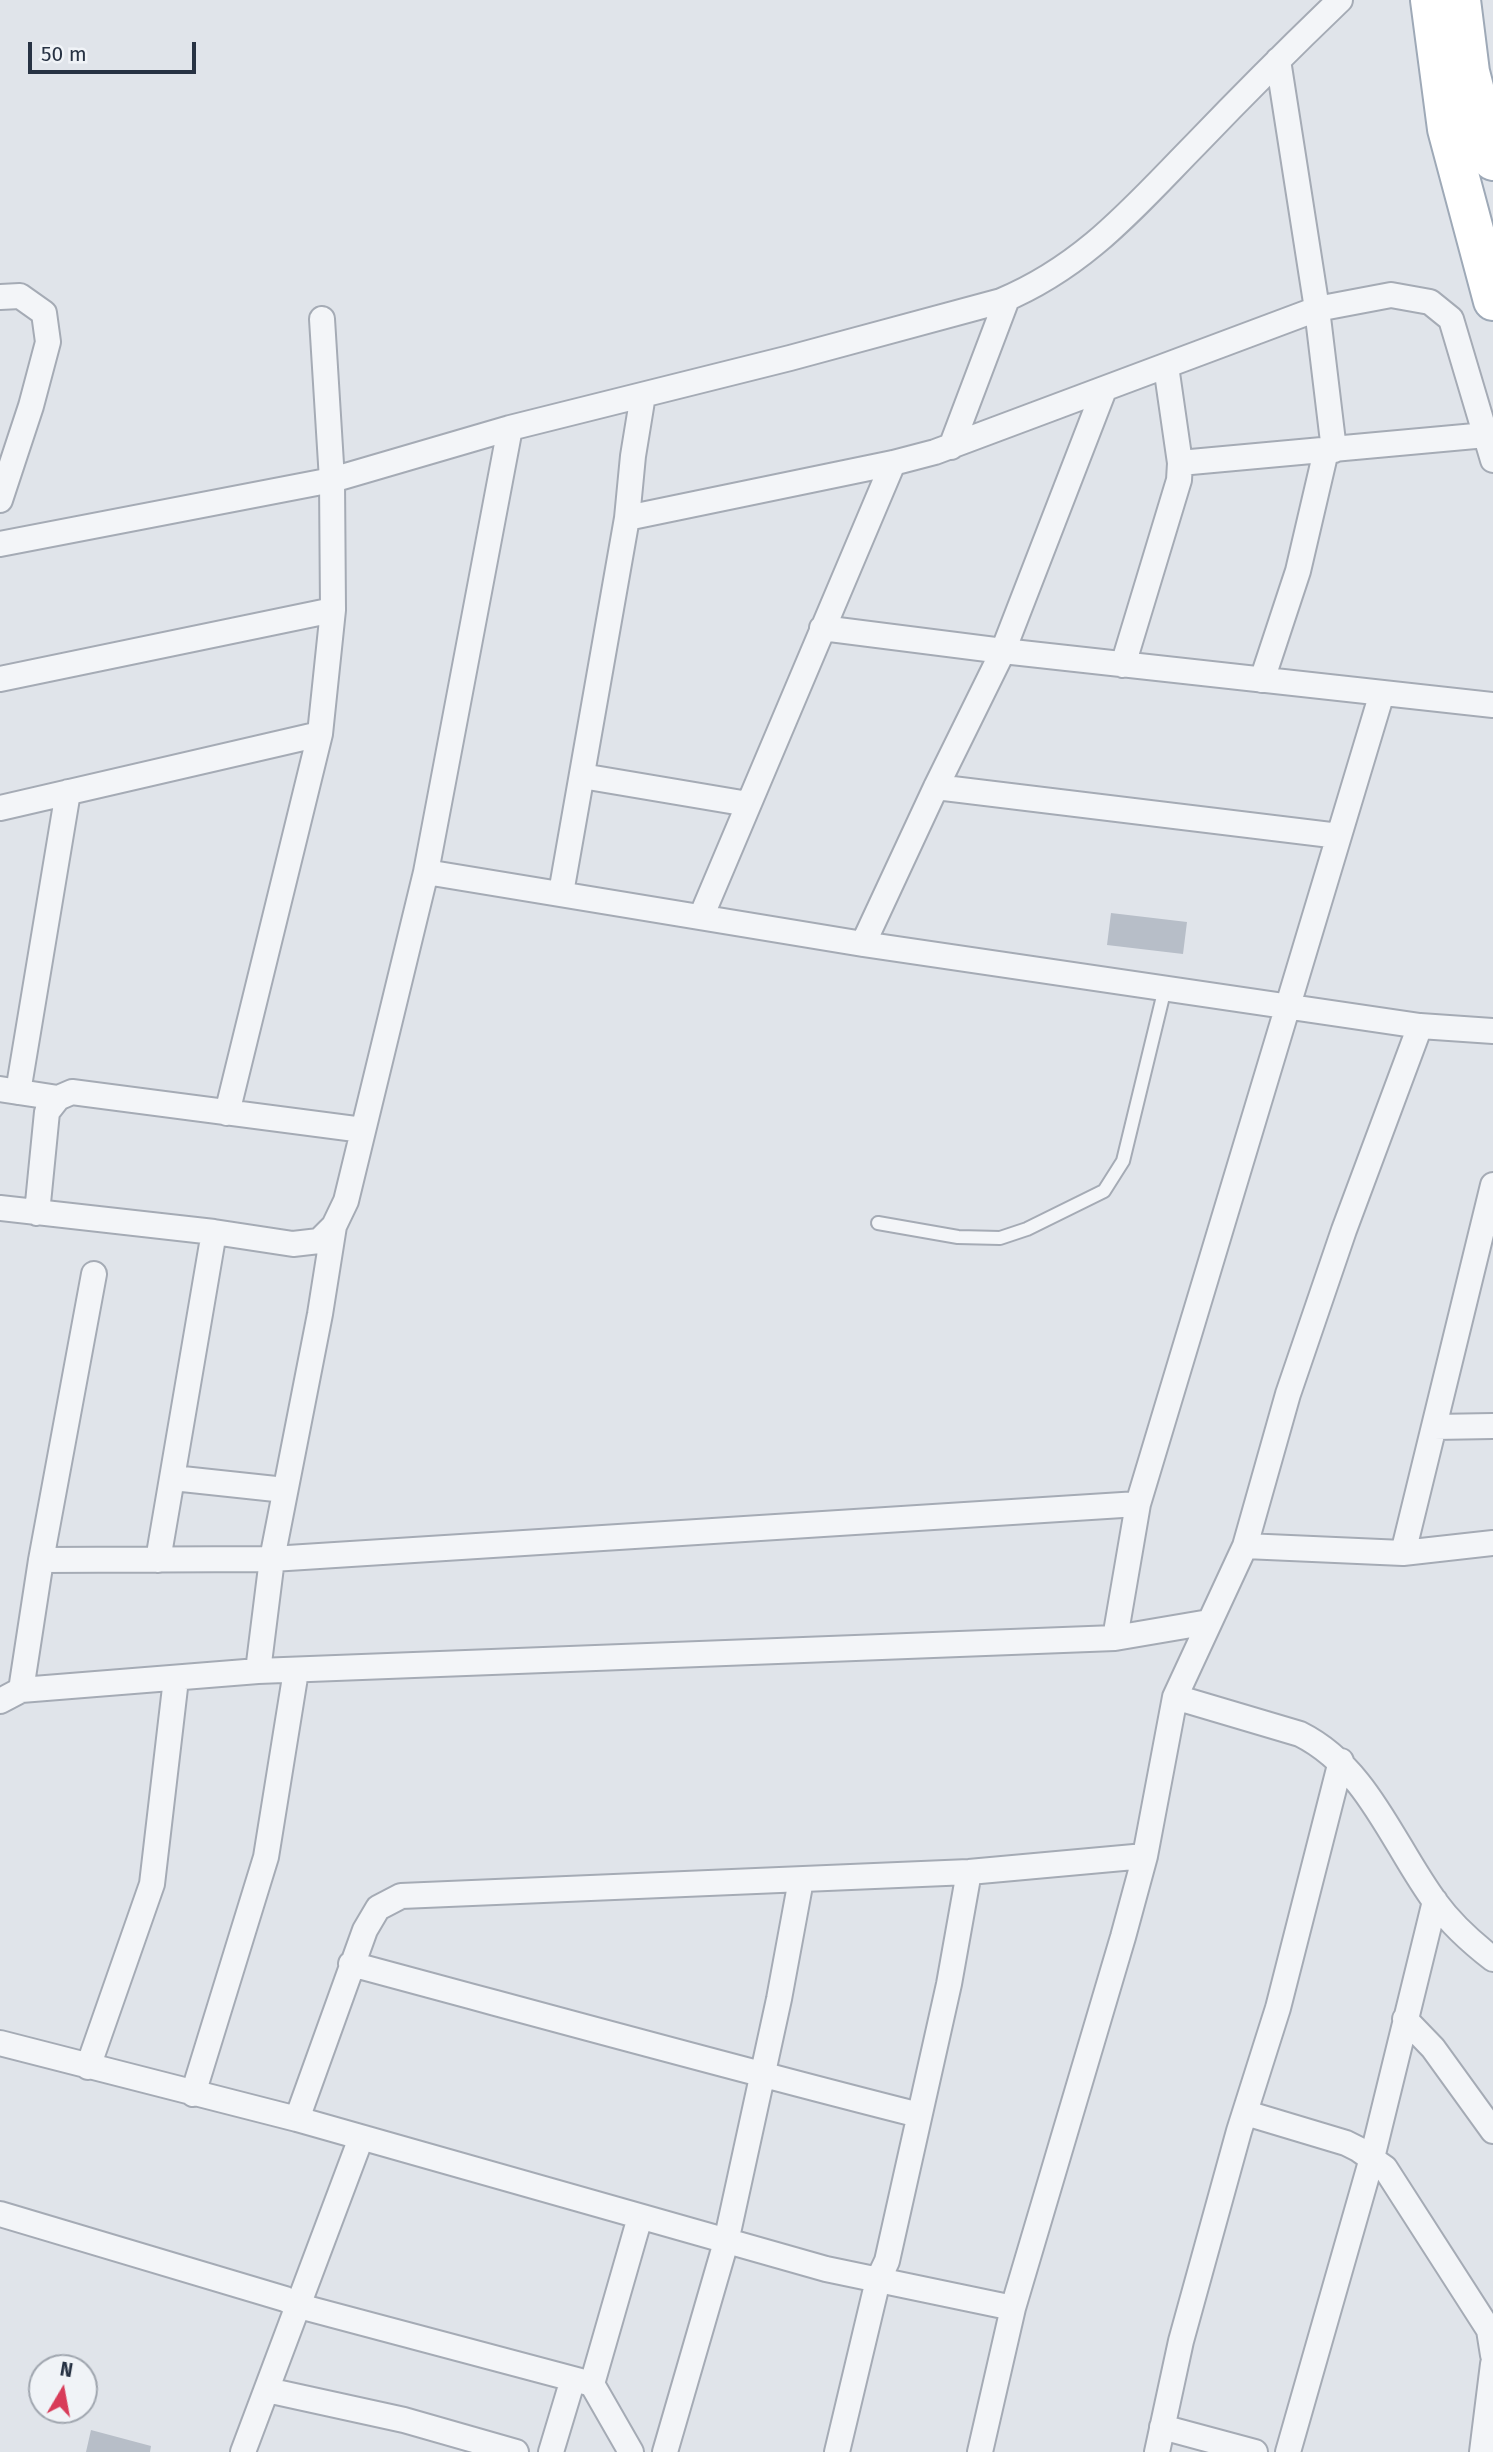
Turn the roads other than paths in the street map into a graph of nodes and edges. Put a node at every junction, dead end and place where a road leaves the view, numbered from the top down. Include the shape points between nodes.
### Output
1 (1340, 0) edge
2 (1430, 0) edge
3 (1461, 0) edge
4 (1278, 60) junction
5 (1493, 161) edge
6 (0, 297) edge
7 (1007, 299) junction
8 (1493, 301) edge
9 (1317, 309) junction
10 (322, 319) dead end
11 (1166, 366) junction
12 (1104, 390) junction
13 (643, 395) junction
14 (510, 428) junction
15 (1486, 435) junction
16 (951, 447) junction
17 (1330, 450) junction
18 (1493, 460) edge
19 (1180, 463) junction
20 (893, 464) junction
21 (332, 480) junction
22 (0, 500) edge
23 (627, 518) junction
24 (0, 544) edge
25 (333, 610) junction
26 (822, 628) junction
27 (1003, 651) junction
28 (1123, 665) junction
29 (0, 679) edge
30 (1262, 680) junction
31 (1382, 693) junction
32 (1493, 705) edge
33 (320, 734) junction
34 (582, 776) junction
35 (936, 787) junction
36 (68, 792) junction
37 (748, 804) junction
38 (0, 808) edge
39 (1339, 836) junction
40 (426, 872) junction
41 (561, 893) junction
42 (701, 917) junction
43 (863, 944) junction
44 (1166, 988) junction
45 (1288, 1006) junction
46 (1420, 1026) junction
47 (1493, 1031) edge
48 (9, 1090) edge
49 (58, 1098) junction
50 (227, 1113) junction
51 (363, 1130) junction
52 (1493, 1185) edge
53 (0, 1208) edge
54 (37, 1213) junction
55 (878, 1223) dead end
56 (334, 1226) junction
57 (214, 1232) junction
58 (94, 1274) dead end
59 (1493, 1426) edge
60 (1434, 1427) junction
61 (173, 1478) junction
62 (285, 1490) junction
63 (1138, 1504) junction
64 (1493, 1543) edge
65 (1245, 1546) junction
66 (1403, 1553) junction
67 (272, 1559) junction
68 (41, 1560) junction
69 (158, 1560) junction
70 (1209, 1622) junction
71 (1115, 1638) junction
72 (258, 1671) junction
73 (296, 1671) junction
74 (176, 1679) junction
75 (10, 1696) edge
76 (1175, 1697) junction
77 (1341, 1761) junction
78 (1145, 1856) junction
79 (969, 1872) junction
80 (801, 1880) junction
81 (1435, 1901) junction
82 (1493, 1959) edge
83 (351, 1964) junction
84 (1405, 2019) junction
85 (0, 2043) edge
86 (88, 2067) junction
87 (763, 2076) junction
88 (193, 2094) junction
89 (1246, 2113) junction
90 (919, 2115) junction
91 (298, 2119) junction
92 (1493, 2131) edge
93 (361, 2138) junction
94 (1372, 2158) junction
95 (0, 2214) edge
96 (640, 2217) junction
97 (726, 2242) junction
98 (878, 2280) junction
99 (299, 2306) junction
100 (1013, 2308) junction
101 (1493, 2355) edge
102 (1493, 2364) edge
103 (583, 2382) junction
104 (267, 2390) junction
105 (1163, 2427) junction
106 (243, 2452) edge
107 (516, 2452) edge
108 (551, 2452) edge
109 (631, 2452) edge
110 (665, 2452) edge
111 (837, 2452) edge
112 (980, 2452) edge
113 (1157, 2452) edge
114 (1255, 2452) edge
115 (1288, 2452) edge
116 (1482, 2452) edge

1 - 4 street
2 - 8 main road via 1447,129
3 - 5 main road via 1469,72
4 - 7 street via 1107,235 1064,269
4 - 9 street
6 - 22 street via 20,296 44,313 48,342
7 - 13 street
7 - 16 street
9 - 11 street
9 - 15 street via 1391,295 1430,302 1451,319
9 - 17 street
10 - 21 street
11 - 12 street
11 - 19 street
12 - 16 street
12 - 27 street
13 - 14 street
13 - 23 street
14 - 21 street
14 - 40 street
15 - 17 street
15 - 18 street
16 - 20 street
17 - 19 street
17 - 30 street via 1298,571
19 - 28 street
20 - 23 street
20 - 26 street
21 - 24 street
21 - 25 street
23 - 34 street
25 - 29 street
25 - 33 street
26 - 27 street
26 - 37 street
27 - 28 street
27 - 35 street
28 - 30 street
30 - 31 street
31 - 32 street
31 - 39 street
33 - 36 street
33 - 50 street
34 - 37 street
34 - 41 street
35 - 39 street
35 - 43 street
36 - 38 street
36 - 48 street
37 - 42 street
39 - 45 street
40 - 41 street
40 - 51 street
41 - 42 street
42 - 43 street
43 - 44 street
44 - 45 street
44 - 55 lane via 1123,1161 1104,1191 1000,1238 958,1237
45 - 46 street
45 - 63 street
46 - 47 street
46 - 65 street via 1343,1230 1288,1394
48 - 49 street
49 - 50 street via 72,1092
49 - 54 street via 47,1112
50 - 51 street
51 - 56 street via 346,1201
52 - 60 street
53 - 54 street
54 - 57 street
56 - 57 street via 319,1241 293,1244
56 - 62 street
57 - 61 street
58 - 68 street
59 - 60 street
60 - 66 street
61 - 62 street
61 - 69 street
62 - 67 street
63 - 67 street
63 - 71 street
64 - 66 street
65 - 66 street
65 - 70 street
67 - 69 street
67 - 72 street
68 - 69 street
68 - 75 street
70 - 71 street
70 - 76 street
71 - 73 street
72 - 73 street
72 - 74 street
73 - 88 street via 266,1857
74 - 75 street
74 - 86 street via 152,1884
76 - 77 street via 1300,1734
76 - 78 street
77 - 81 street
77 - 89 street via 1278,2008
78 - 79 street
78 - 100 street
79 - 80 street
79 - 90 street
80 - 83 street via 401,1896 378,1908
80 - 87 street
81 - 82 street via 1457,1928
81 - 84 street
83 - 87 street
83 - 91 street
84 - 92 street via 1433,2048
84 - 94 street
85 - 86 street
86 - 88 street
87 - 90 street
87 - 97 street
88 - 91 street
89 - 94 street via 1346,2143
89 - 105 street via 1181,2340
90 - 98 street via 887,2260
91 - 93 street
93 - 96 street
93 - 99 street
94 - 101 street via 1395,2182 1489,2330
94 - 115 street
95 - 99 street
96 - 97 street
96 - 103 street
97 - 98 street
97 - 110 street
98 - 100 street
98 - 111 street
99 - 103 street
99 - 104 street
100 - 112 street
102 - 116 street
103 - 108 street
103 - 109 street
104 - 106 street
104 - 107 street via 404,2420
105 - 113 street
105 - 114 street

